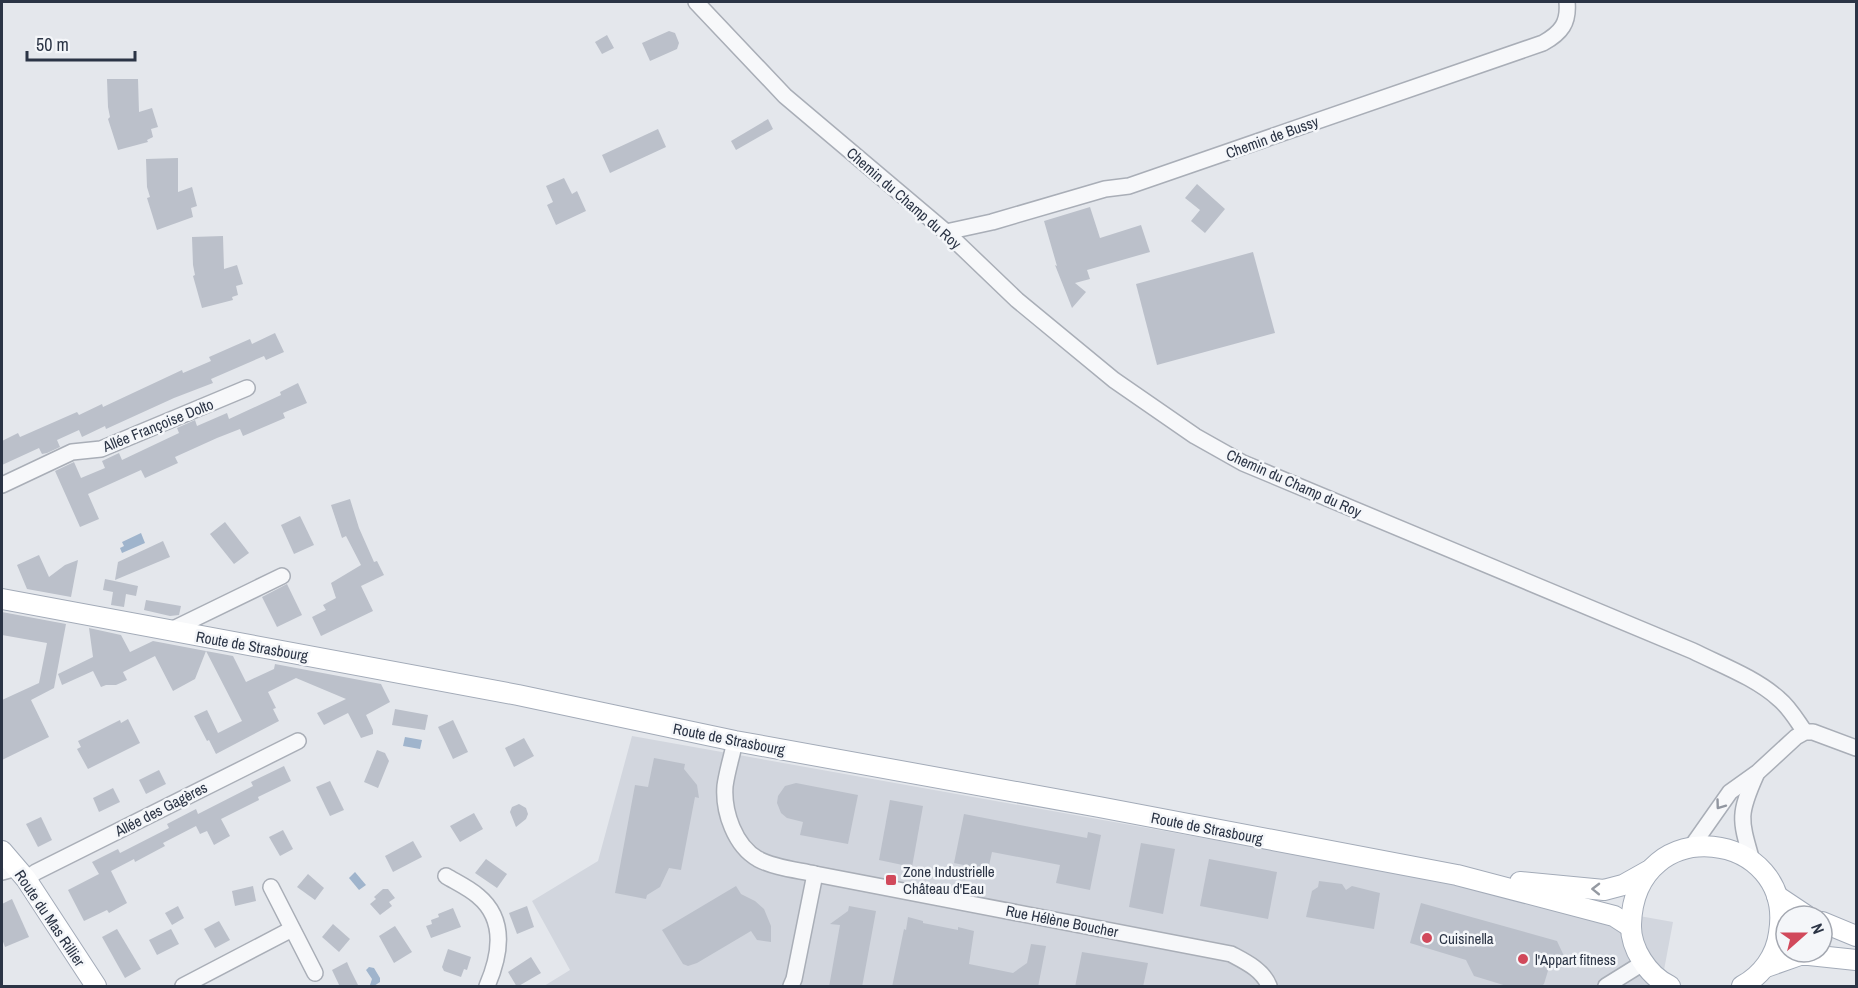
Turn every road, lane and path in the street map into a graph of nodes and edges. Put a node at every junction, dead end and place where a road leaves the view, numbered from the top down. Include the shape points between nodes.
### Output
1 (696, 2) edge
2 (1566, 2) edge
3 (946, 232) junction
4 (247, 388) dead end
5 (2, 484) edge
6 (282, 576) dead end
7 (2, 599) edge
8 (169, 631) junction
9 (1805, 732) junction
10 (298, 741) dead end
11 (735, 741) junction
12 (1857, 748) edge
13 (1758, 772) junction
14 (1692, 846) junction
15 (2, 851) edge
16 (1752, 861) junction
17 (1650, 870) junction
18 (15, 873) edge
19 (815, 874) junction
20 (1457, 875) junction
21 (446, 876) dead end
22 (271, 887) dead end
23 (1777, 896) junction
24 (1789, 904) edge
25 (1631, 927) junction
26 (1834, 927) edge
27 (292, 929) junction
28 (1857, 936) edge
29 (1857, 960) edge
30 (1644, 963) junction
31 (1766, 967) junction
32 (315, 973) dead end
33 (1667, 986) edge
34 (96, 987) edge
35 (183, 987) edge
36 (487, 987) edge
37 (791, 987) edge
38 (1269, 987) edge
39 (1606, 987) edge
40 (1742, 987) edge

1 - 3 street, Chemin du Champ du Roy via 785,96
2 - 3 street, Chemin de Bussy via 1568,12 1558,34 1543,43 1129,186
3 - 9 street, Chemin du Champ du Roy via 1017,300 1114,380 1195,436 1263,472 1693,651 1779,698
4 - 5 street, Allée Françoise Dolto via 101,449 72,452
6 - 8 street
7 - 8 main road, Route de Strasbourg
8 - 11 main road, Route de Strasbourg via 519,695
9 - 12 street
9 - 13 street
10 - 18 street, Allée des Gagères via 36,872
11 - 19 street, Rue Hélène Boucher via 725,787 727,813 736,834 747,851 759,860
11 - 20 main road, Route de Strasbourg
13 -> 14 street via 1730,792
13 - 16 street via 1744,802 1742,825
14 - 16 main road via 1733,850
14 - 17 main road, Route de Strasbourg via 1670,855
15 - 18 main road, Route du Mas Rillier
16 - 23 main road via 1767,876
17 -> 20 main road, Route de Strasbourg via 1604,890
17 - 25 main road via 1638,887
18 - 34 main road, Route du Mas Rillier
19 - 37 street
19 - 38 street, Rue Hélène Boucher via 1231,954 1251,964
20 - 25 main road, Route de Strasbourg via 1614,916
21 - 36 street via 479,896 499,928 499,949
22 - 27 street
23 - 24 main road
23 - 31 main road via 1781,921 1777,945
25 - 30 main road
26 - 28 main road
27 - 32 street
27 - 35 street
29 - 31 main road via 1809,955
30 - 33 main road
30 - 39 street
31 - 40 main road

